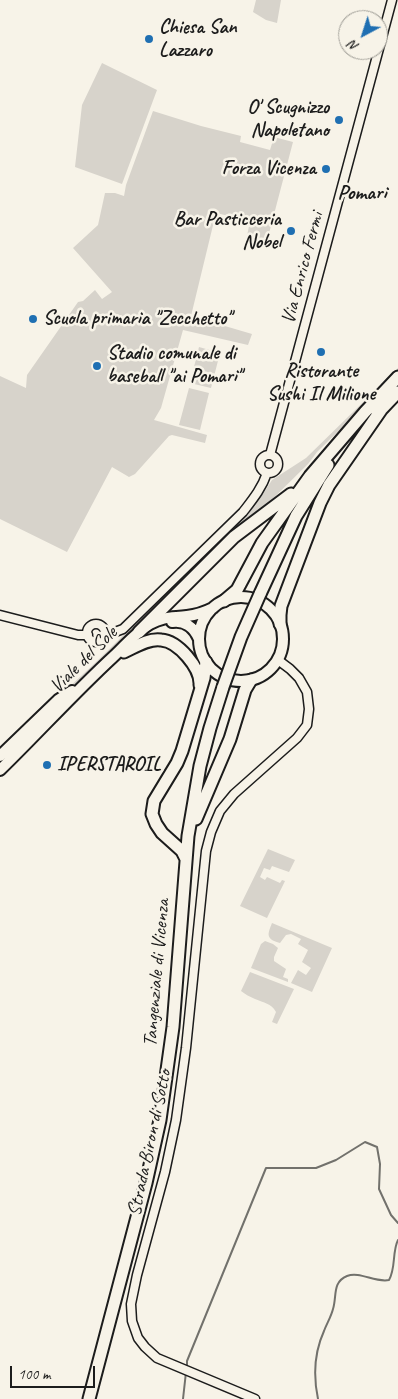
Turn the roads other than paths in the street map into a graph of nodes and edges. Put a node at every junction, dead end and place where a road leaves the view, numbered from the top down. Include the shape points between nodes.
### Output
1 (391, 1) edge
2 (398, 377) edge
3 (398, 392) edge
4 (381, 410) junction
5 (365, 412) junction
6 (270, 455) junction
7 (267, 473) junction
8 (310, 476) junction
9 (277, 557) junction
10 (224, 601) junction
11 (213, 608) junction
12 (0, 615) edge
13 (280, 624) junction
14 (139, 632) junction
15 (105, 634) junction
16 (88, 635) junction
17 (199, 639) junction
18 (124, 652) junction
19 (278, 660) junction
20 (206, 662) junction
21 (93, 676) junction
22 (251, 680) junction
23 (200, 692) junction
24 (0, 756) edge
25 (0, 770) edge
26 (0, 777) edge
27 (188, 836) junction
28 (186, 860) junction
29 (89, 1399) edge
30 (255, 1399) edge

1 - 6 street, Via Enrico Fermi
2 - 5 highway
3 - 4 highway
4 - 9 highway, Tangenziale di Vicenza via 321,486
4 - 13 highway via 324,494 281,606
5 - 8 highway
5 - 9 highway, Tangenziale di Vicenza via 320,476
6 - 7 street via 260,462 262,470
6 - 7 street via 277,459 278,466 274,472
7 - 15 street via 243,512 123,629
8 - 10 highway via 262,543 237,590
8 - 14 highway via 288,498 234,537
9 - 27 highway, Tangenziale di Vicenza, bridge via 241,637 223,687 200,766
10 - 11 main road, Viale del Sole
10 - 13 main road, Viale del Sole via 246,598 257,601 267,606
11 - 14 main road, Viale del Sole via 203,613 172,616
11 - 17 main road, Viale del Sole via 205,617
12 - 16 street
13 - 19 main road via 283,642
14 - 21 main road, Viale del Sole
15 - 16 street via 98,641 91,640
15 - 16 street via 102,626 96,624 89,628
17 - 18 main road, Viale del Sole via 187,624 168,622 147,632
17 - 20 main road, Viale del Sole
18 - 23 highway via 160,639 169,641 198,672
18 - 26 main road, Viale del Sole
19 - 22 main road via 262,676
19 - 30 street, Strada Biron di Sotto via 299,678 307,692 307,725 297,738 234,794 220,812 211,832 206,852 176,1120 131,1304 138,1338 157,1358
20 - 22 main road via 226,678
20 - 23 highway
21 - 24 main road via 58,700
21 - 25 main road, Viale del Sole
22 - 27 highway via 230,739
23 - 28 highway via 182,751 154,801 152,814 162,833 182,850
27 - 28 highway, Tangenziale di Vicenza
28 - 29 highway, Tangenziale di Vicenza via 172,1027 160,1120

